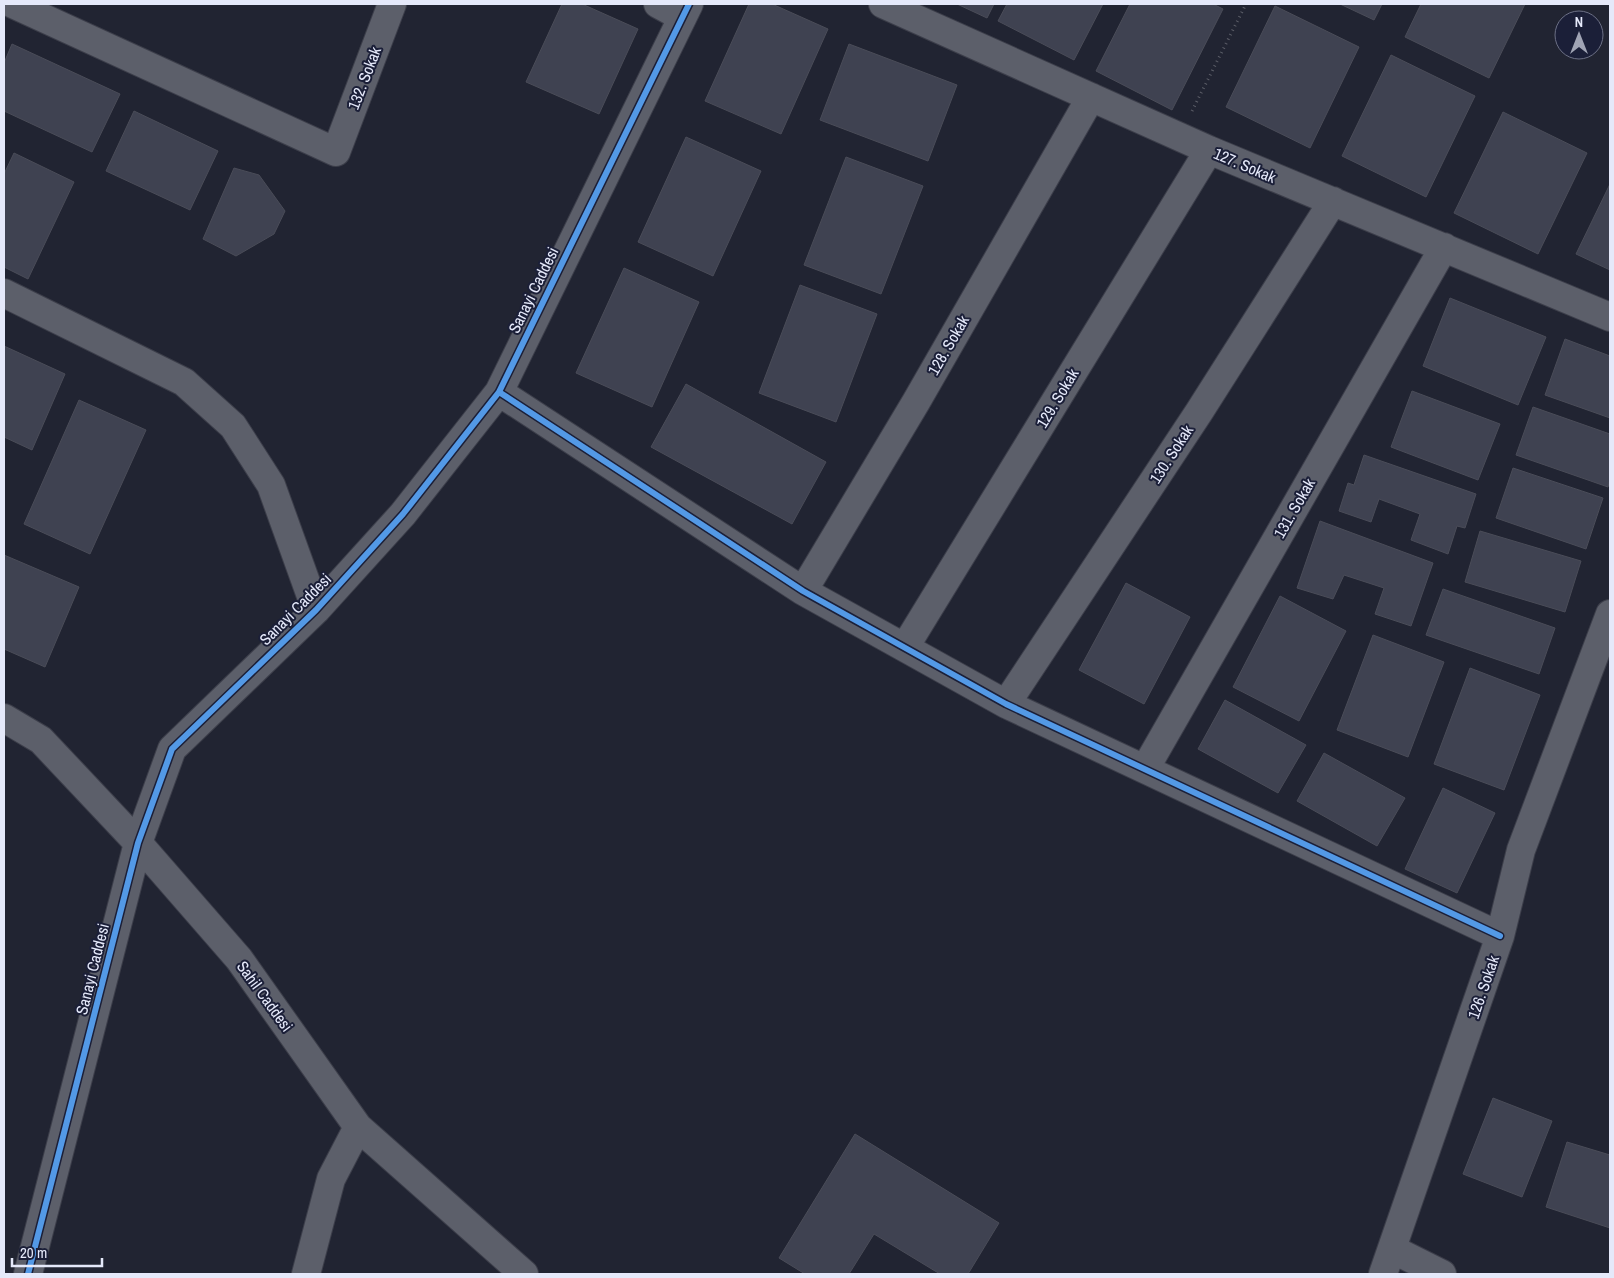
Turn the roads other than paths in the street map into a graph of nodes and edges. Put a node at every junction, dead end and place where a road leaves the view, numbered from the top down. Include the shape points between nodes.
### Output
1 (13, 4) edge
2 (392, 4) edge
3 (658, 4) edge
4 (883, 4) edge
5 (685, 11) edge
6 (1092, 97) junction
7 (1208, 150) junction
8 (1333, 201) junction
9 (1444, 248) junction
10 (4, 293) edge
11 (1610, 317) edge
12 (499, 392) junction
13 (803, 591) junction
14 (316, 610) junction
15 (1610, 614) edge
16 (905, 646) junction
17 (1006, 704) junction
18 (4, 718) edge
19 (1145, 769) junction
20 (138, 843) junction
21 (1500, 936) junction
22 (358, 1127) junction
23 (1392, 1249) junction
24 (28, 1274) edge
25 (306, 1274) edge
26 (524, 1274) edge
27 (1383, 1274) edge
28 (1442, 1274) edge

1 - 2 street, 132. Sokak via 336,152
3 - 5 street
4 - 6 street, 127. Sokak
5 - 12 street, Sanayi Caddesi
6 - 7 street, 127. Sokak
6 - 13 street, 128. Sokak
7 - 8 street, 127. Sokak
7 - 16 street, 129. Sokak
8 - 9 street, 127. Sokak
8 - 17 street, 130. Sokak via 1199,412
9 - 11 street, 127. Sokak
9 - 19 street, 131. Sokak
10 - 14 street via 184,382 232,426 271,485
12 - 13 street
12 - 14 street, Sanayi Caddesi via 403,514
13 - 16 street
14 - 20 street, Sanayi Caddesi via 172,748
15 - 21 street, 126. Sokak via 1520,850
16 - 17 street
17 - 19 street
18 - 20 street, Sahil Caddesi via 41,740
19 - 21 street
20 - 22 street, Sahil Caddesi via 239,959
20 - 24 street, Sanayi Caddesi
21 - 23 street, 126. Sokak
22 - 25 street via 331,1179
22 - 26 street, Sahil Caddesi
23 - 27 street, 126. Sokak
23 - 28 street

